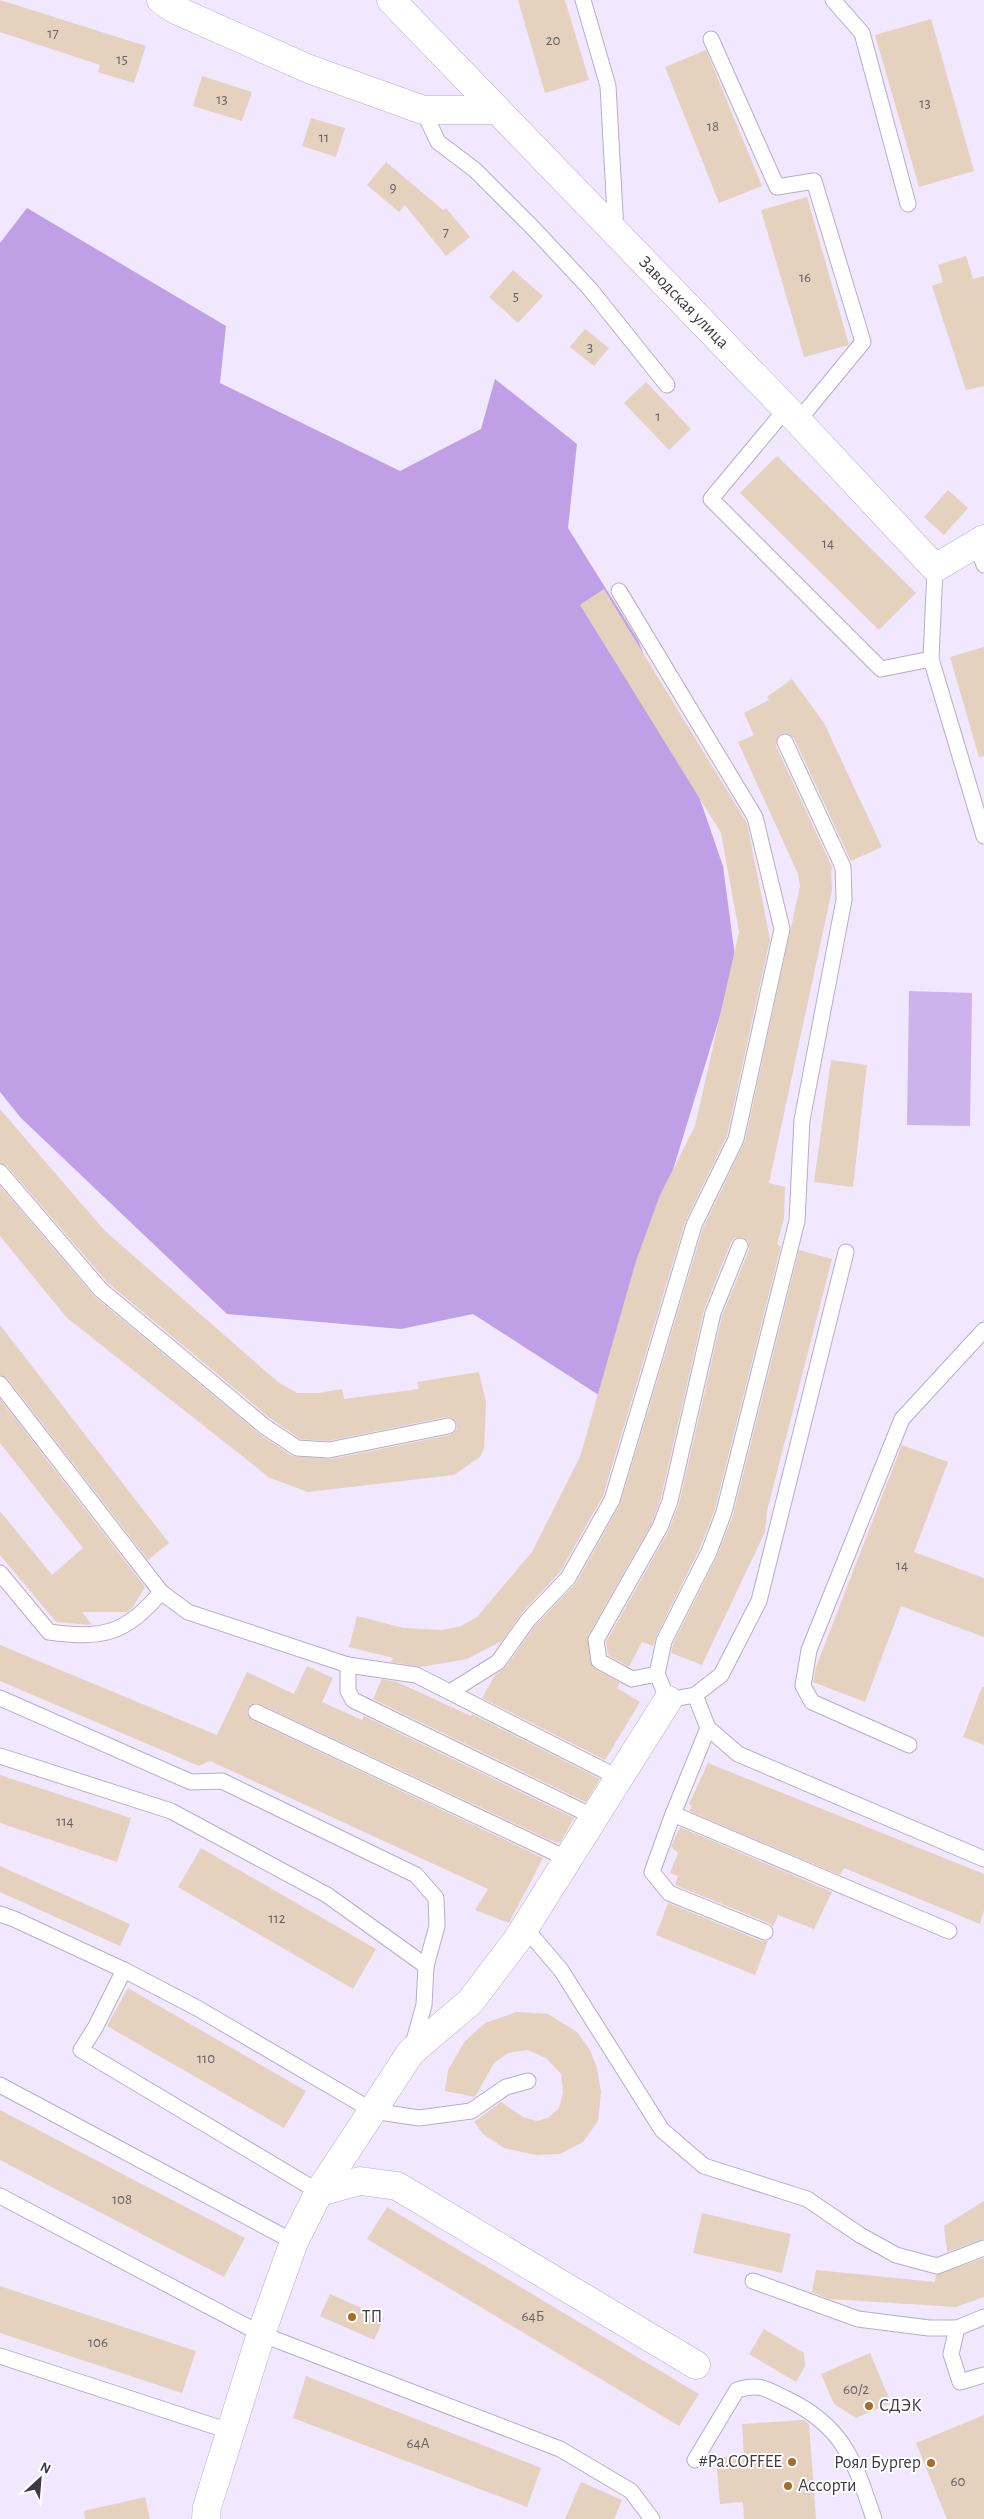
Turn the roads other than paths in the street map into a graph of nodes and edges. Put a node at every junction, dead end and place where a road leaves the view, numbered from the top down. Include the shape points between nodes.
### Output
1 (162, 0) edge
2 (390, 0) edge
3 (582, 0) edge
4 (833, 0) edge
5 (711, 40) dead end
6 (423, 110) junction
7 (497, 110) junction
8 (908, 204) dead end
9 (616, 233) junction
10 (667, 385) dead end
11 (792, 415) junction
12 (982, 549) edge
13 (935, 568) junction
14 (619, 591) dead end
15 (931, 659) junction
16 (785, 742) dead end
17 (984, 836) edge
18 (0, 1172) edge
19 (740, 1246) dead end
20 (846, 1252) dead end
21 (984, 1330) edge
22 (0, 1384) edge
23 (448, 1426) dead end
24 (0, 1573) edge
25 (161, 1592) junction
26 (348, 1665) junction
27 (657, 1674) junction
28 (450, 1692) junction
29 (695, 1695) junction
30 (0, 1698) edge
31 (668, 1700) junction
32 (256, 1712) dead end
33 (708, 1728) junction
34 (909, 1745) dead end
35 (0, 1756) edge
36 (619, 1778) junction
37 (673, 1814) junction
38 (594, 1817) junction
39 (568, 1859) junction
40 (984, 1860) edge
41 (0, 1914) edge
42 (525, 1928) junction
43 (949, 1931) dead end
44 (765, 1932) dead end
45 (426, 1966) junction
46 (124, 1970) junction
47 (411, 2052) junction
48 (528, 2081) dead end
49 (0, 2084) edge
50 (373, 2111) junction
51 (320, 2192) junction
52 (0, 2196) edge
53 (294, 2242) junction
54 (984, 2248) edge
55 (753, 2281) dead end
56 (984, 2317) edge
57 (957, 2328) junction
58 (261, 2334) junction
59 (0, 2356) edge
60 (696, 2365) dead end
61 (984, 2375) edge
62 (232, 2432) junction
63 (695, 2460) dead end
64 (206, 2519) edge
65 (652, 2519) edge
66 (874, 2519) edge

1 - 6 street via 176,10 309,68
2 - 7 street, Заводская улица
3 - 9 lane via 608,86
4 - 8 lane via 862,33
5 - 11 lane via 777,188 814,181 863,342
6 - 7 street
6 - 10 lane via 438,142 475,170 590,289
7 - 9 street, Заводская улица
9 - 11 street, Заводская улица
11 - 13 street, Заводская улица
11 - 15 lane via 712,499 881,669
12 - 13 street
13 - 15 lane
14 - 28 lane via 755,817 782,929 736,1139 694,1225 612,1500 568,1578 528,1620 498,1662
15 - 17 lane
16 - 27 lane via 843,867 844,900 802,1120 798,1221 724,1512 709,1552 664,1641
18 - 23 lane via 101,1290 264,1426 298,1448 330,1450
19 - 27 lane via 713,1313 670,1501 660,1527 596,1640 599,1661 632,1679
20 - 29 lane via 759,1601 720,1675
21 - 34 lane via 902,1419 809,1650 803,1686 812,1702
22 - 25 lane
24 - 25 lane via 49,1632 81,1636 112,1632 146,1610
25 - 26 lane via 188,1612
26 - 28 lane via 416,1675
26 - 38 lane via 348,1691 353,1700
27 - 31 lane
28 - 36 lane
29 - 31 lane
29 - 33 lane
30 - 45 lane via 191,1782 222,1781 416,1875 436,1898 437,1926
31 - 36 street
32 - 39 lane
33 - 37 lane
33 - 40 lane via 738,1754
35 - 45 lane via 171,1811 327,1895
36 - 38 street
37 - 43 lane
37 - 44 lane via 652,1872 669,1892
38 - 39 street
39 - 42 street
41 - 46 lane
42 - 47 street via 470,2002
42 - 54 lane via 560,1970 662,2130 704,2166 807,2199 896,2255 938,2266
45 - 47 lane via 424,2004
46 - 50 lane via 197,2008
46 - 51 lane via 96,2028 81,2050
47 - 50 street
48 - 50 lane via 506,2087 471,2111 419,2118
49 - 53 lane
50 - 51 street
51 - 53 street
51 - 60 street via 360,2181 397,2186
52 - 58 lane
53 - 58 street
55 - 57 lane via 858,2320
56 - 57 lane
57 - 61 lane via 951,2354 960,2382
58 - 62 street
58 - 65 lane via 560,2449 631,2490
59 - 62 lane
62 - 64 street
63 - 66 lane via 737,2390 754,2385 806,2408 838,2436 854,2462

